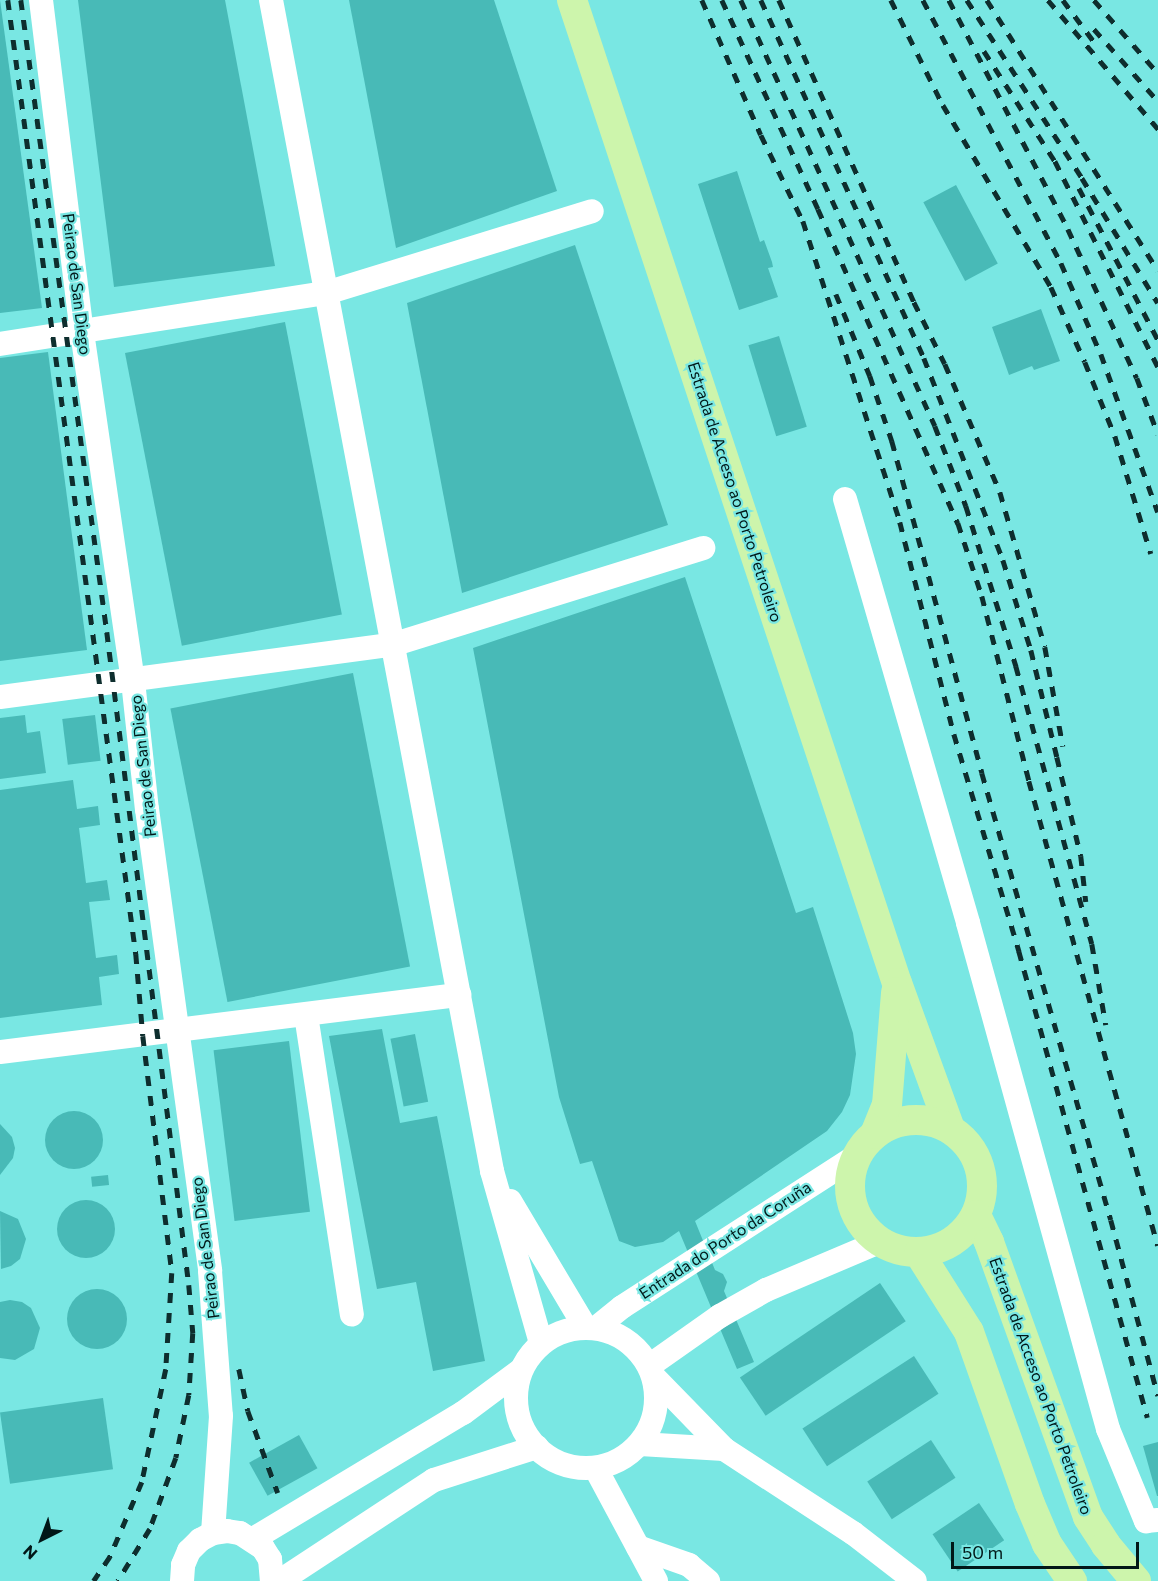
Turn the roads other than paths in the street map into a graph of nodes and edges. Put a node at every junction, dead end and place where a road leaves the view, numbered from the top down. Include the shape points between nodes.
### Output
1 (41, 0) edge
2 (271, 0) edge
3 (572, 0) edge
4 (592, 211) dead end
5 (326, 293) junction
6 (82, 332) junction
7 (0, 344) edge
8 (845, 499) dead end
9 (703, 548) dead end
10 (395, 644) junction
11 (134, 681) junction
12 (0, 697) edge
13 (897, 983) junction
14 (459, 995) junction
15 (306, 1015) junction
16 (176, 1030) junction
17 (0, 1052) edge
18 (950, 1129) junction
19 (875, 1134) junction
20 (856, 1156) junction
21 (492, 1171) junction
22 (976, 1215) junction
23 (879, 1242) junction
24 (919, 1253) junction
25 (352, 1314) dead end
26 (590, 1328) junction
27 (541, 1343) junction
28 (521, 1370) junction
29 (652, 1371) junction
30 (640, 1444) junction
31 (537, 1447) junction
32 (724, 1449) junction
33 (596, 1469) junction
34 (1158, 1520) edge
35 (213, 1533) junction
36 (253, 1539) junction
37 (638, 1547) junction
38 (181, 1580) edge
39 (272, 1581) edge
40 (280, 1581) edge
41 (656, 1581) edge
42 (708, 1581) edge
43 (915, 1581) edge
44 (1072, 1581) edge
45 (1136, 1581) edge

1 - 6 lane, Peirao de San Diego
2 - 5 lane
3 - 13 main road, Estrada de Acceso ao Porto Petroleiro
4 - 5 lane
5 - 6 lane
5 - 10 lane
6 - 7 lane
6 - 11 lane, Peirao de San Diego
8 - 34 lane via 1108,1429 1146,1521
9 - 10 lane
10 - 11 lane
10 - 14 lane
11 - 12 lane
11 - 16 lane, Peirao de San Diego
13 - 18 main road, Estrada de Acceso ao Porto Petroleiro
13 - 19 main road, Estrada de Acceso ao Porto Petroleiro via 887,1105
14 - 15 lane
14 - 21 lane
15 - 16 lane
15 - 25 lane
16 - 17 lane
16 - 35 lane, Peirao de San Diego via 213,1305 221,1416
18 - 19 main road, Estrada de Acceso ao Porto Petroleiro via 911,1120 892,1124
18 - 22 main road, Estrada de Acceso ao Porto Petroleiro via 965,1142 981,1177
19 - 20 main road, Estrada de Acceso ao Porto Petroleiro
20 - 23 main road, Estrada de Acceso ao Porto Petroleiro via 849,1194 854,1213
20 - 26 lane, Entrada do Porto da Coruña
21 - 26 lane
21 - 27 lane
22 - 24 main road, Estrada de Acceso ao Porto Petroleiro via 952,1242
22 - 45 main road, Estrada de Acceso ao Porto Petroleiro via 1088,1517
23 - 24 main road, Estrada de Acceso ao Porto Petroleiro via 898,1251
23 - 29 lane via 766,1290 720,1316
24 - 44 main road via 969,1332 1030,1504 1047,1544
26 - 27 lane via 557,1334
26 - 29 lane via 617,1335 636,1348
27 - 28 lane
28 - 31 lane via 517,1413
28 - 36 lane via 463,1413
29 - 30 lane via 657,1399 654,1420
29 - 32 lane
30 - 32 lane
30 - 33 lane via 620,1461
31 - 33 lane via 558,1464
31 - 40 lane via 434,1480
32 - 43 lane via 852,1533
33 - 37 lane
35 - 36 lane via 234,1532
35 - 38 lane via 189,1551
36 - 39 lane via 270,1559
37 - 41 lane
37 - 42 lane via 689,1566

